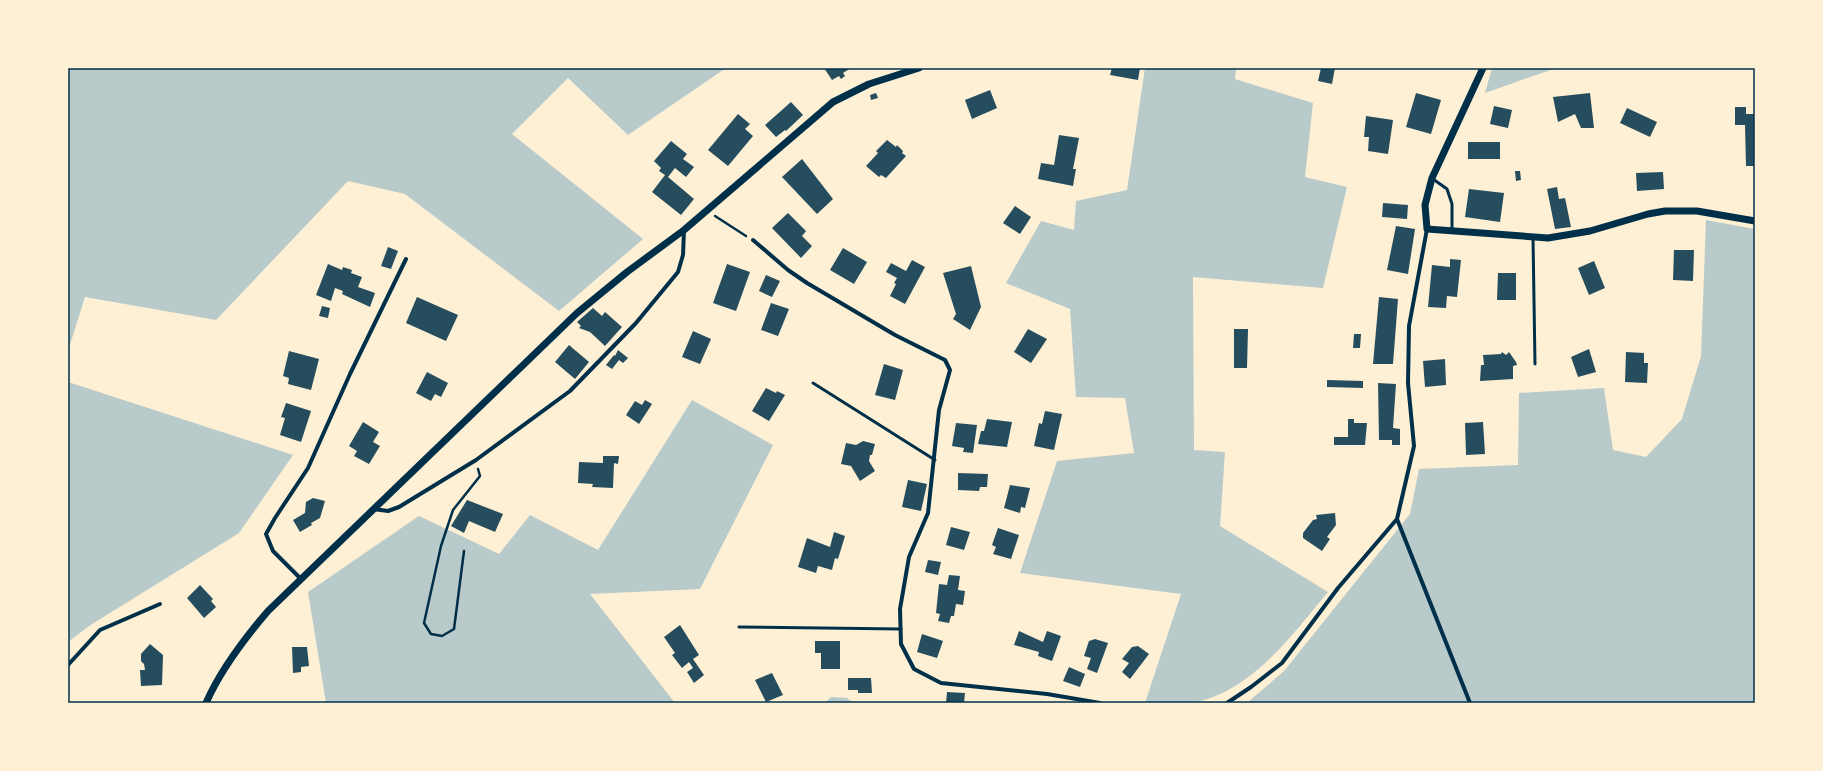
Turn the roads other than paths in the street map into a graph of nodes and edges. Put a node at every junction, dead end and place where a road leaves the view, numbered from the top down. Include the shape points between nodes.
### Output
1 (919, 68) edge
2 (1483, 68) edge
3 (1432, 178) junction
4 (1755, 221) edge
5 (1427, 229) junction
6 (684, 230) junction
7 (1452, 231) junction
8 (1533, 237) junction
9 (753, 240) road end
10 (406, 259) dead end
11 (1535, 364) dead end
12 (813, 383) dead end
13 (935, 460) junction
14 (372, 509) junction
15 (1397, 519) junction
16 (301, 579) junction
17 (160, 604) dead end
18 (739, 627) dead end
19 (901, 629) junction
20 (68, 665) edge
21 (206, 703) edge
22 (1100, 703) edge
23 (1227, 703) edge
24 (1470, 703) edge

1 - 6 street via 869,84 833,102
2 - 3 street
3 - 5 street via 1425,205
3 - 7 lane via 1447,189 1452,204
4 - 8 street via 1697,211 1665,211 1569,236
5 - 7 street
5 - 15 street via 1409,326 1408,383 1414,446
6 - 14 street via 577,313
6 - 14 street via 683,255 678,272 636,323 570,391 470,464 399,507 388,511
7 - 8 street
8 - 11 lane
9 - 13 street via 807,283 895,335 946,360 950,370 939,410
10 - 16 street via 308,468 266,534 273,551
12 - 13 lane
13 - 19 street via 928,513 909,558 900,609
14 - 16 street
15 - 23 street via 1338,588 1282,663
15 - 24 street
16 - 21 street via 247,635
17 - 20 street via 100,630
18 - 19 lane
19 - 22 street via 901,644 914,669 941,683 1047,694

